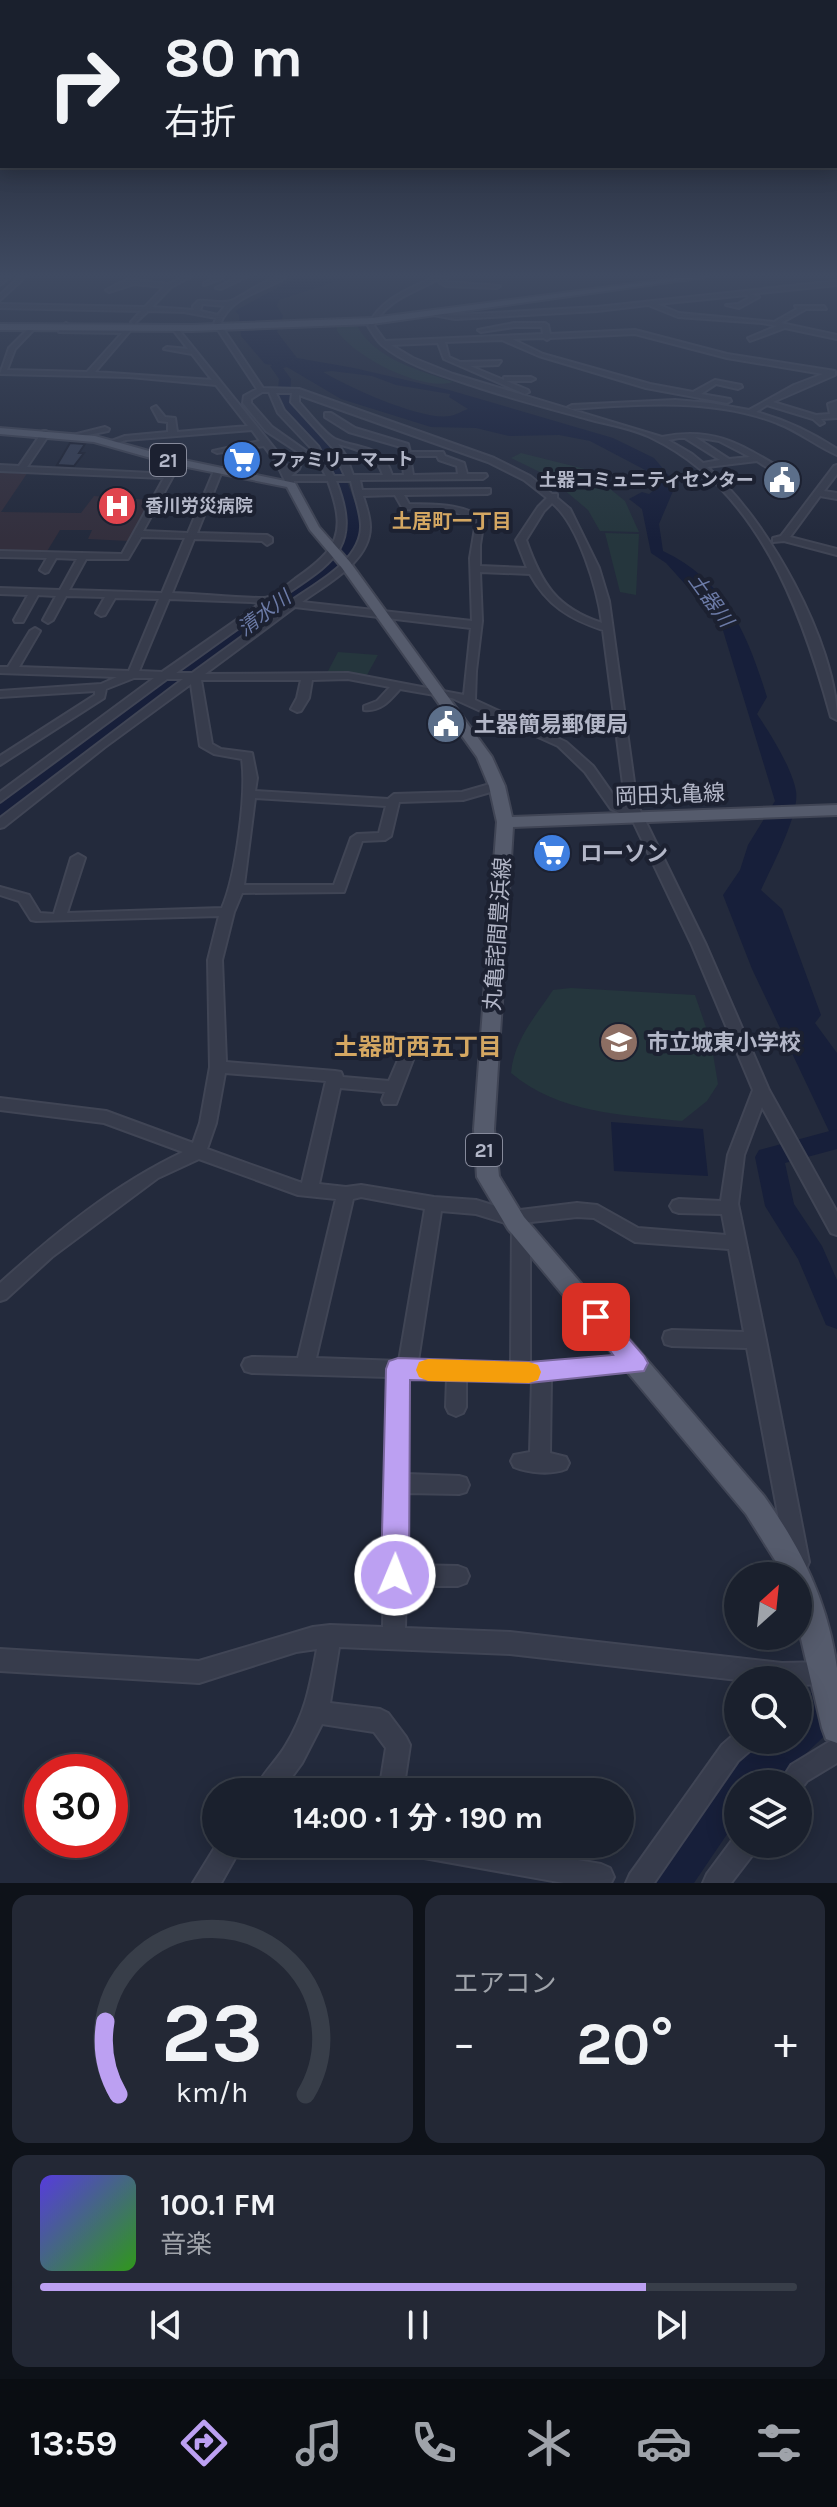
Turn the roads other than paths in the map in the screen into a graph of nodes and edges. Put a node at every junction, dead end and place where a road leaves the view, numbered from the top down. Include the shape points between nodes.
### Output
1 (97, 365) edge
2 (203, 365) edge
3 (250, 365) edge
4 (425, 365) edge
5 (461, 365) edge
6 (575, 365) edge
7 (780, 365) edge
8 (796, 365) edge
9 (814, 365) edge
10 (521, 366) dead end
11 (793, 367) junction
12 (808, 369) junction
13 (2, 372) edge
14 (834, 372) edge
15 (90, 373) junction
16 (494, 378) junction
17 (506, 379) junction
18 (531, 379) dead end
19 (217, 383) junction
20 (738, 387) dead end
21 (269, 391) junction
22 (294, 391) junction
23 (695, 394) junction
24 (526, 399) junction
25 (766, 403) junction
26 (837, 403) edge
27 (712, 407) junction
28 (156, 408) dead end
29 (560, 408) junction
30 (754, 409) junction
31 (328, 415) dead end
32 (257, 417) junction
33 (789, 424) junction
34 (250, 425) junction
35 (105, 429) dead end
36 (0, 431) edge
37 (202, 432) junction
38 (46, 433) junction
39 (174, 433) junction
40 (685, 435) junction
41 (73, 436) junction
42 (662, 439) junction
43 (331, 440) junction
44 (110, 443) junction
45 (209, 443) dead end
46 (265, 443) junction
47 (400, 445) junction
48 (217, 451) dead end
49 (369, 451) junction
50 (837, 453) edge
51 (406, 454) junction
52 (759, 458) junction
53 (491, 460) junction
54 (453, 462) junction
55 (728, 462) junction
56 (704, 465) junction
57 (0, 468) edge
58 (774, 468) dead end
59 (837, 468) edge
60 (21, 469) junction
61 (218, 471) junction
62 (463, 476) junction
63 (483, 476) dead end
64 (388, 477) junction
65 (409, 477) junction
66 (442, 477) junction
67 (331, 478) junction
68 (353, 478) junction
69 (290, 479) junction
70 (487, 491) dead end
71 (398, 492) junction
72 (445, 492) junction
73 (358, 493) junction
74 (819, 493) junction
75 (554, 496) junction
76 (837, 496) edge
77 (137, 534) junction
78 (190, 536) junction
79 (784, 538) junction
80 (764, 541) junction
81 (267, 542) dead end
82 (837, 552) edge
83 (0, 554) edge
84 (53, 555) junction
85 (83, 556) junction
86 (341, 561) junction
87 (476, 569) junction
88 (45, 570) dead end
89 (532, 571) junction
90 (0, 591) edge
91 (35, 592) junction
92 (64, 593) junction
93 (111, 595) junction
94 (163, 596) junction
95 (271, 601) junction
96 (294, 603) junction
97 (101, 613) dead end
98 (382, 614) junction
99 (55, 615) dead end
100 (19, 620) dead end
101 (476, 625) junction
102 (608, 628) junction
103 (35, 631) dead end
104 (6, 670) edge
105 (133, 674) junction
106 (164, 676) junction
107 (195, 677) junction
108 (307, 677) junction
109 (398, 684) junction
110 (101, 688) junction
111 (438, 691) junction
112 (0, 694) edge
113 (470, 702) junction
114 (393, 707) dead end
115 (297, 709) dead end
116 (837, 717) edge
117 (0, 761) edge
118 (497, 786) junction
119 (248, 794) junction
120 (0, 798) edge
121 (393, 803) junction
122 (837, 810) edge
123 (645, 817) junction
124 (505, 822) junction
125 (0, 824) edge
126 (78, 858) dead end
127 (237, 889) junction
128 (0, 891) edge
129 (227, 912) junction
130 (59, 918) junction
131 (406, 1057) dead end
132 (218, 1067) junction
133 (334, 1082) junction
134 (761, 1090) junction
135 (0, 1104) edge
136 (198, 1152) junction
137 (309, 1191) junction
138 (346, 1193) junction
139 (434, 1204) junction
140 (679, 1206) dead end
141 (730, 1208) junction
142 (516, 1224) junction
143 (837, 1228) edge
144 (737, 1243) junction
145 (0, 1294) edge
146 (672, 1338) dead end
147 (757, 1340) junction
148 (635, 1363) junction
149 (252, 1365) dead end
150 (305, 1367) junction
151 (403, 1369) junction
152 (457, 1371) junction
153 (520, 1372) junction
154 (542, 1372) junction
155 (456, 1407) dead end
156 (540, 1462) dead end
157 (396, 1483) junction
158 (459, 1485) dead end
159 (792, 1562) edge
160 (798, 1562) edge
161 (395, 1575) junction
162 (458, 1576) dead end
163 (330, 1636) junction
164 (394, 1639) junction
165 (0, 1660) edge
166 (724, 1667) edge
167 (812, 1682) edge
168 (315, 1712) junction
169 (837, 1728) edge
170 (837, 1749) edge
171 (729, 1754) edge
172 (804, 1770) edge
173 (277, 1778) edge
174 (393, 1778) edge
175 (222, 1858) edge
176 (493, 1858) edge
177 (735, 1858) edge
178 (601, 1877) dead end
179 (206, 1883) edge
180 (639, 1883) edge
181 (716, 1883) edge

1 - 15 street
2 - 19 street
3 - 21 street
4 - 24 street
5 - 16 street
6 - 23 street
7 - 11 street
8 - 11 street
9 - 12 street
10 - 17 street
11 - 12 street
12 - 14 street
13 - 15 street
14 - 25 street
15 - 19 street
16 - 17 street
16 - 24 street via 529,394
17 - 18 street
19 - 34 street
20 - 23 street via 715,382
21 - 22 street
21 - 32 street via 247,398
21 - 67 street via 316,447
22 - 43 street via 295,402
22 - 53 street
23 - 30 street
24 - 29 street
25 - 26 street via 818,420 834,416 832,404
25 - 30 street
27 - 29 street via 630,403
27 - 30 street
27 - 33 street
28 - 39 street via 162,419 172,420
29 - 42 street
30 - 33 street
31 - 47 street via 352,430
32 - 34 street
32 - 69 street via 302,451
33 - 50 street
34 - 37 street
34 - 46 street
35 - 41 street
36 - 38 main road, 21
37 - 39 street
37 - 45 street
38 - 41 main road, 21
38 - 60 street
39 - 44 street
40 - 42 street
40 - 52 street via 726,438
40 - 55 street
41 - 44 main road, 21
42 - 56 street
43 - 49 street
43 - 68 street
44 - 61 main road, 21
46 - 48 street
46 - 69 street
47 - 49 street
47 - 51 street
49 - 64 street via 382,461
51 - 54 street via 440,454
51 - 65 street
52 - 55 street
52 - 58 street
53 - 54 street
53 - 75 street
54 - 62 street via 461,465
55 - 56 street
56 - 80 street via 742,506
57 - 60 street
59 - 74 street
60 - 77 street via 169,476
61 - 69 main road, 21
61 - 78 street
62 - 63 street
62 - 66 street
64 - 65 street
64 - 68 street
65 - 66 street
66 - 72 street
67 - 68 street
67 - 69 street
67 - 86 street via 343,523
68 - 73 street
69 - 86 main road, 丸亀詫間豊浜線 / 21 via 295,498
70 - 72 street
71 - 72 street
71 - 73 street
71 - 87 street via 406,507 454,509 481,521 475,536
73 - 86 street via 367,516 365,536 363,544
74 - 76 street
74 - 79 street
75 - 89 street via 521,540
75 - 102 street via 566,509 594,568
77 - 78 street
77 - 85 street via 125,557
78 - 81 street
78 - 94 street
79 - 80 street
79 - 82 street
80 - 116 street via 800,609
83 - 84 street
84 - 85 street
84 - 88 street
85 - 92 street
86 - 95 street via 321,565
86 - 96 street
86 - 98 main road, 丸亀詫間豊浜線 / 21
87 - 89 street
87 - 101 street
89 - 102 street via 556,604 582,621
90 - 91 street
91 - 92 street
91 - 100 street
92 - 93 street
92 - 99 street
93 - 94 street
93 - 97 street
94 - 95 street
94 - 105 street
95 - 96 street
95 - 106 street
96 - 98 street
96 - 107 street
98 - 101 street
98 - 111 main road, 丸亀詫間豊浜線 / 21
101 - 113 street
102 - 123 street via 631,804
103 - 104 street
104 - 105 street
105 - 106 street
105 - 110 street
106 - 107 street
106 - 120 street
107 - 108 street
107 - 119 street via 206,746 248,756
107 - 125 street
108 - 109 street via 361,677
108 - 115 street
109 - 111 street
109 - 114 street via 374,706
110 - 112 street
110 - 117 street via 100,696
111 - 113 street
111 - 118 main road, 丸亀詫間豊浜線 / 21 via 484,757
113 - 123 street via 562,744 589,769 615,806
118 - 121 street via 463,796 394,798
118 - 124 main road, 丸亀詫間豊浜線 / 21
119 - 121 street
119 - 127 street
121 - 127 street via 385,836 357,838 339,889
122 - 123 main road, 岡田丸亀線
123 - 124 main road, 岡田丸亀線
123 - 134 street
124 - 142 main road, 丸亀詫間豊浜線 / 21 via 484,1148 488,1177
126 - 130 street via 66,876
127 - 129 street
128 - 130 street via 24,898 36,917
129 - 130 street
129 - 132 street via 215,960
131 - 133 street via 392,1093
132 - 133 street via 335,1076
132 - 136 street
133 - 137 street
134 - 141 street via 736,1155
134 - 143 street
135 - 136 street via 106,1117
136 - 137 street
136 - 145 street via 152,1174 46,1252
137 - 138 street
138 - 139 street
138 - 150 street
139 - 142 street via 476,1207
139 - 151 street
140 - 141 street
141 - 144 street
142 - 144 street via 577,1210 597,1212 635,1235
142 - 148 main road, 丸亀詫間豊浜線 / 21
142 - 153 street
144 - 147 street
146 - 147 street
147 - 160 street
148 - 154 street
148 - 159 main road, 丸亀詫間豊浜線 / 21 via 755,1505
149 - 150 street
150 - 151 street
151 - 152 street
151 - 157 street
152 - 153 street
152 - 155 street
153 - 154 street
154 - 156 street
157 - 158 street
157 - 161 street
161 - 162 street
161 - 164 street
163 - 164 street
163 - 165 street via 310,1636 199,1672
163 - 168 street
164 - 166 street via 510,1643
167 - 169 main road, 丸亀詫間豊浜線 / 21
168 - 173 street
168 - 174 street via 380,1721 398,1745
170 - 172 street
171 - 180 street
175 - 179 street
176 - 178 street
177 - 181 street

